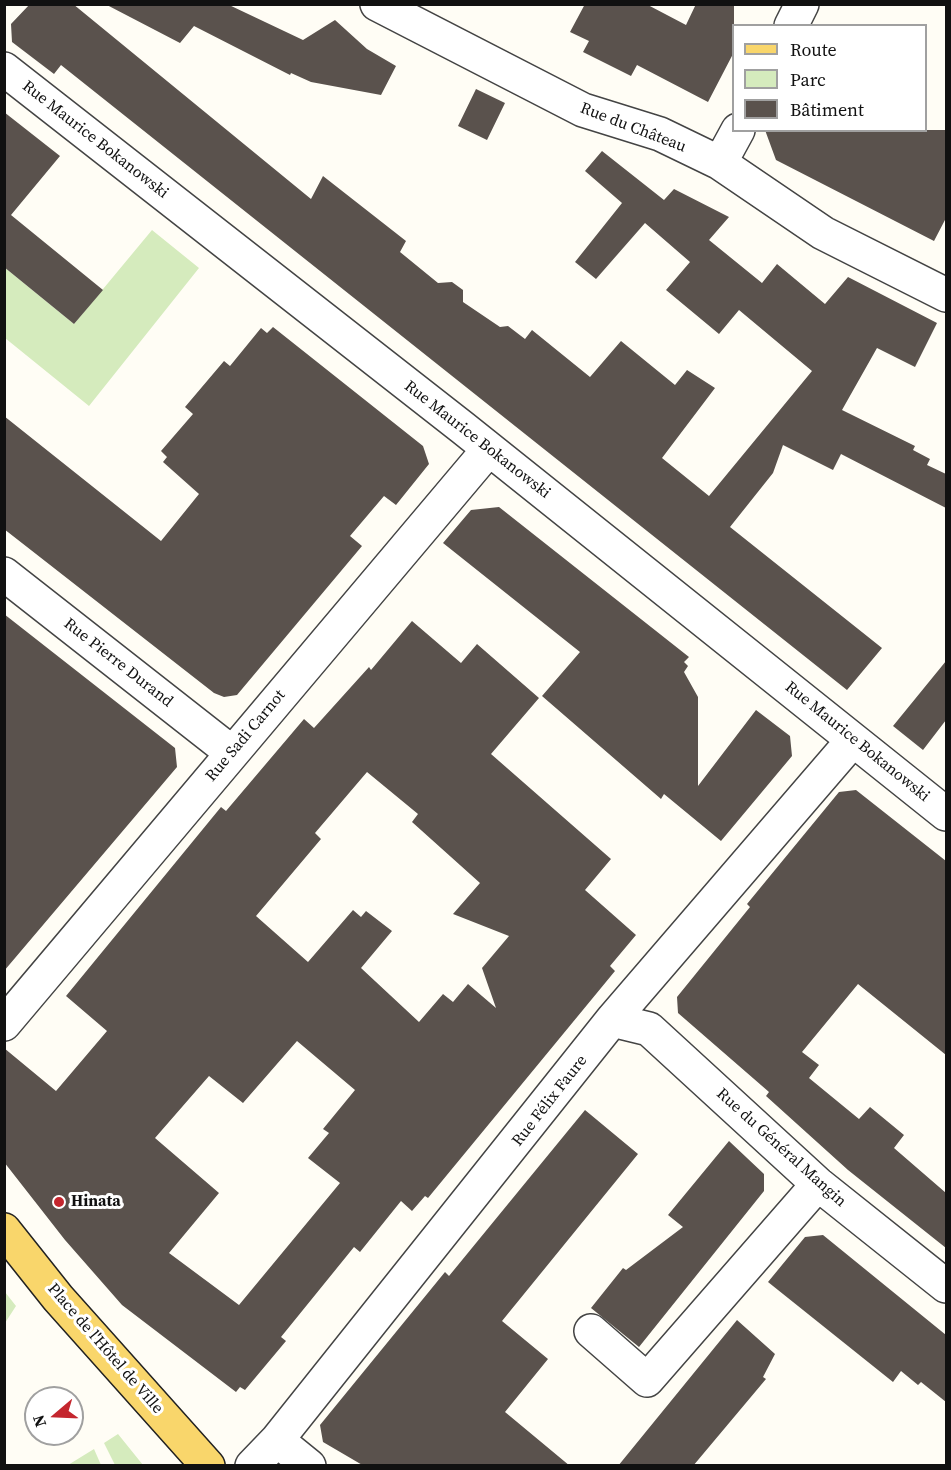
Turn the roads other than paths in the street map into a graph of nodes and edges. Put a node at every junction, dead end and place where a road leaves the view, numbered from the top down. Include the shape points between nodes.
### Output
1 (377, 4) edge
2 (802, 4) edge
3 (792, 24) edge
4 (4, 69) edge
5 (737, 132) edge
6 (720, 163) junction
7 (946, 295) edge
8 (489, 448) junction
9 (4, 574) edge
10 (853, 740) junction
11 (231, 752) junction
12 (946, 814) edge
13 (612, 1020) junction
14 (4, 1024) edge
15 (818, 1184) junction
16 (4, 1230) edge
17 (946, 1286) edge
18 (591, 1331) dead end
19 (277, 1440) junction
20 (208, 1466) edge
21 (252, 1466) edge
22 (309, 1466) edge

1 - 6 street, Rue du Château via 583,110 660,134
2 - 3 street
4 - 8 street, Rue Maurice Bokanowski
5 - 6 street
6 - 7 street, Rue du Château via 823,233
8 - 10 street, Rue Maurice Bokanowski
8 - 11 street, Rue Sadi Carnot
9 - 11 street, Rue Pierre Durand
10 - 12 street, Rue Maurice Bokanowski
10 - 13 street, Rue Félix Faure
11 - 14 street, Rue Sadi Carnot
13 - 15 street, Rue du Général Mangin via 649,1029
13 - 19 street, Rue Félix Faure
15 - 17 street, Rue du Général Mangin
15 - 18 street via 647,1380
16 - 20 main road, Place de l'Hôtel de Ville via 58,1298
19 - 21 street, Rue Félix Faure
19 - 22 street

